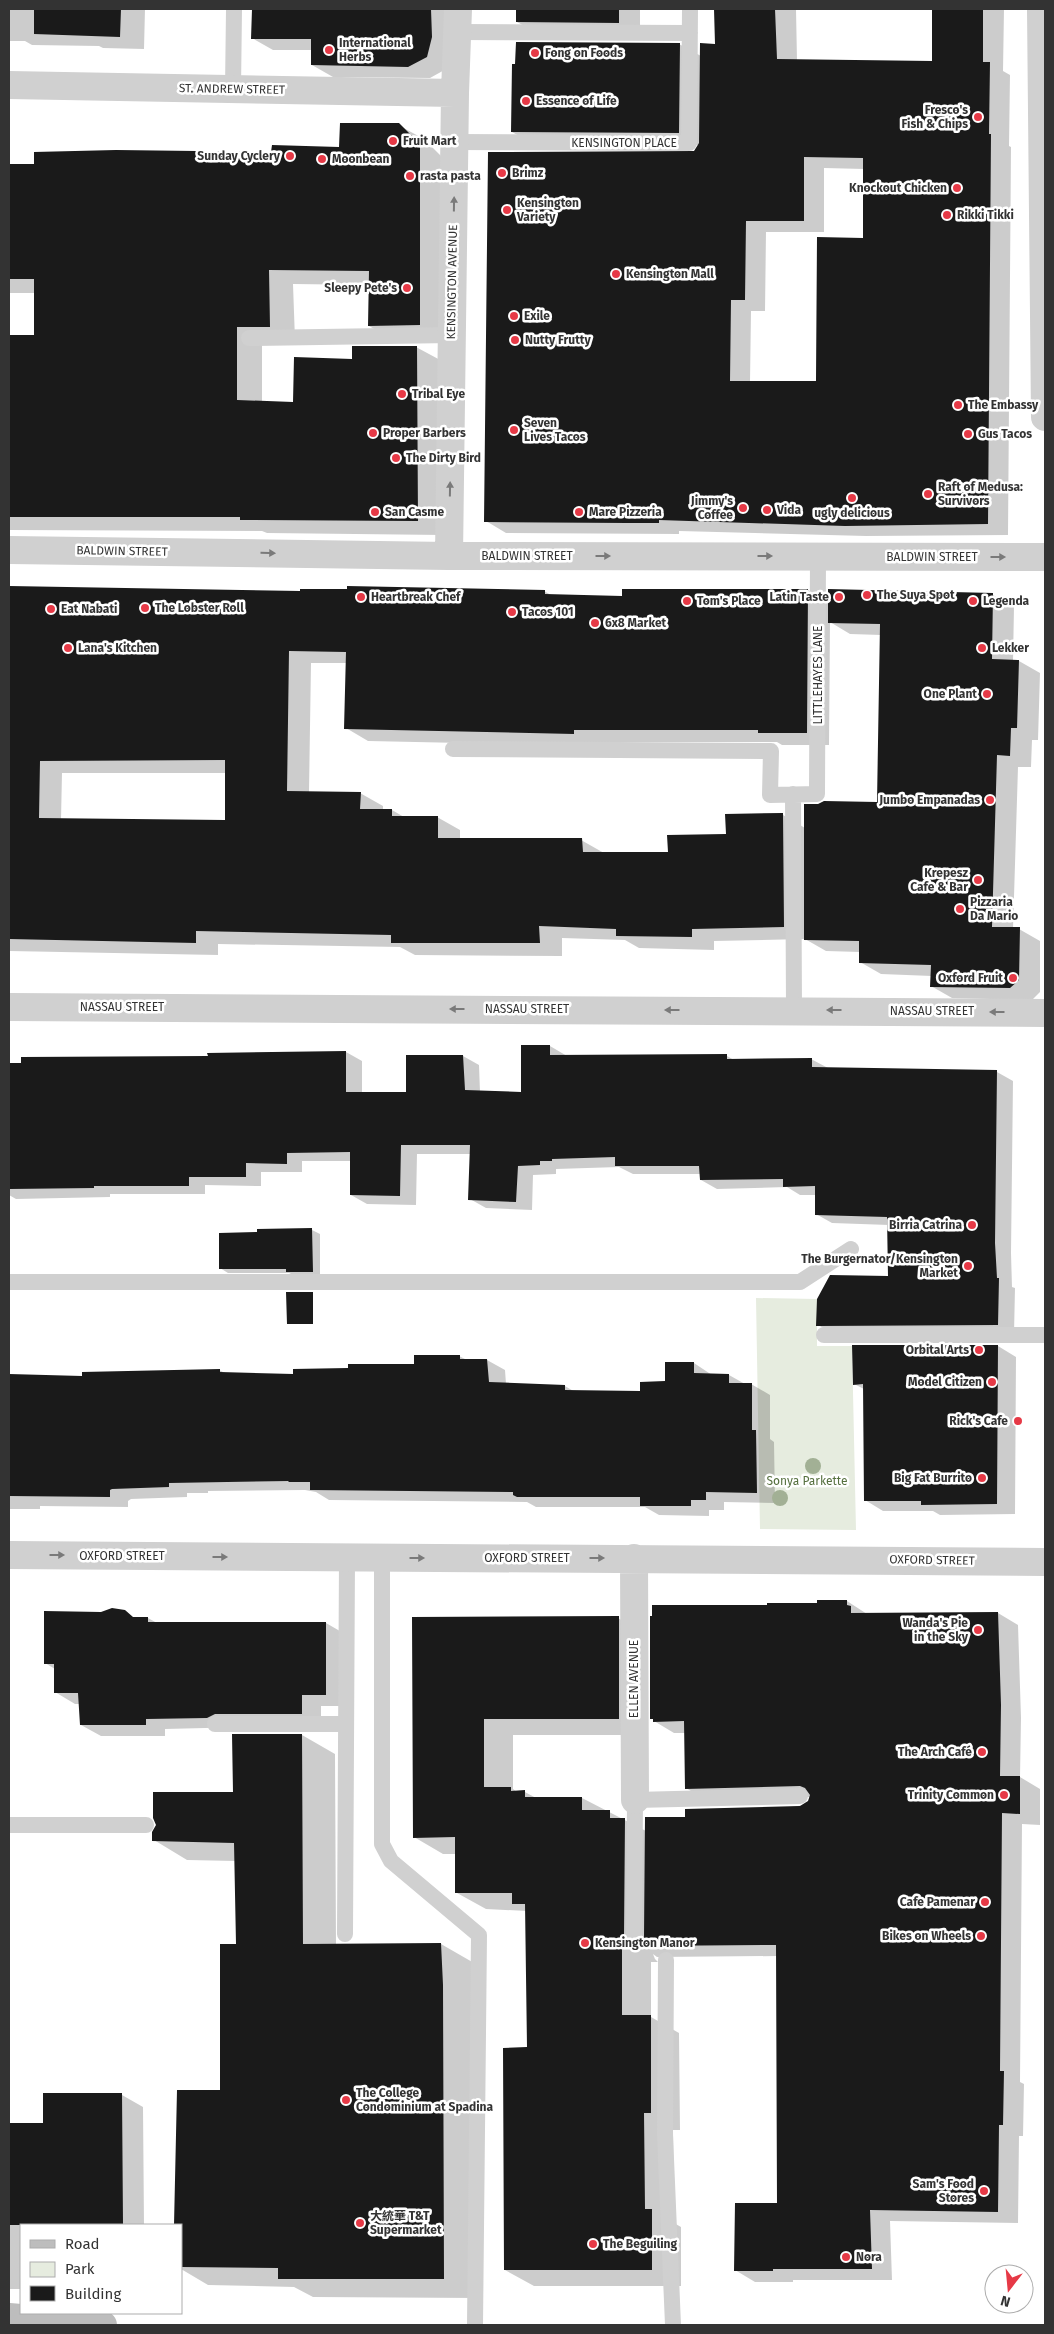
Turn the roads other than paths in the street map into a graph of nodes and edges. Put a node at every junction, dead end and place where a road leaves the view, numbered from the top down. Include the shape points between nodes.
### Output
1 (234, 9) edge
2 (690, 9) edge
3 (1041, 9) edge
4 (458, 20) edge
5 (690, 33) junction
6 (9, 85) edge
7 (233, 89) junction
8 (455, 93) junction
9 (454, 142) junction
10 (1044, 158) edge
11 (452, 335) junction
12 (249, 338) dead end
13 (1045, 376) edge
14 (1045, 417) edge
15 (9, 550) edge
16 (449, 556) junction
17 (818, 556) junction
18 (1045, 557) edge
19 (453, 749) dead end
20 (793, 794) junction
21 (9, 1006) edge
22 (794, 1010) junction
23 (1045, 1013) edge
24 (851, 1249) dead end
25 (9, 1282) edge
26 (824, 1335) dead end
27 (1045, 1335) edge
28 (9, 1555) edge
29 (346, 1558) junction
30 (382, 1558) junction
31 (634, 1558) junction
32 (1045, 1562) edge
33 (216, 1724) dead end
34 (346, 1724) junction
35 (800, 1796) dead end
36 (635, 1800) junction
37 (9, 1825) edge
38 (146, 1826) dead end
39 (345, 1934) dead end
40 (634, 1936) dead end
41 (666, 1960) dead end
42 (9, 2317) edge
43 (103, 2325) edge
44 (476, 2325) edge
45 (672, 2325) edge

1 - 7 lane
2 - 5 lane, KENSINGTON PLACE
3 - 10 street
4 - 5 lane
4 - 8 street, KENSINGTON AVENUE
5 - 9 lane, KENSINGTON PLACE via 690,143
6 - 7 street, ST. ANDREW STREET
7 - 8 street, ST. ANDREW STREET
8 - 9 street, KENSINGTON AVENUE
11 -> 9 street, KENSINGTON AVENUE
10 - 13 street
11 - 12 lane
16 -> 11 street, KENSINGTON AVENUE
13 - 14 street
15 -> 16 street, BALDWIN STREET
16 -> 17 street, BALDWIN STREET
17 -> 18 street, BALDWIN STREET
17 - 20 lane, LITTLEHAYES LANE via 817,794
19 - 20 lane via 771,751 770,794
20 - 22 lane
22 -> 21 street, NASSAU STREET
23 -> 22 street, NASSAU STREET
24 - 25 lane via 800,1282
26 - 27 lane
28 -> 29 street, OXFORD STREET
29 - 30 street, OXFORD STREET
29 - 34 lane
30 -> 31 street, OXFORD STREET
30 - 44 lane via 382,1844 391,1861 479,1935
31 - 32 street, OXFORD STREET
31 - 36 street, ELLEN AVENUE
33 - 34 lane
34 - 39 lane
35 - 36 lane
36 - 40 lane
37 - 38 lane
41 - 45 lane via 665,2134
42 - 43 main road

